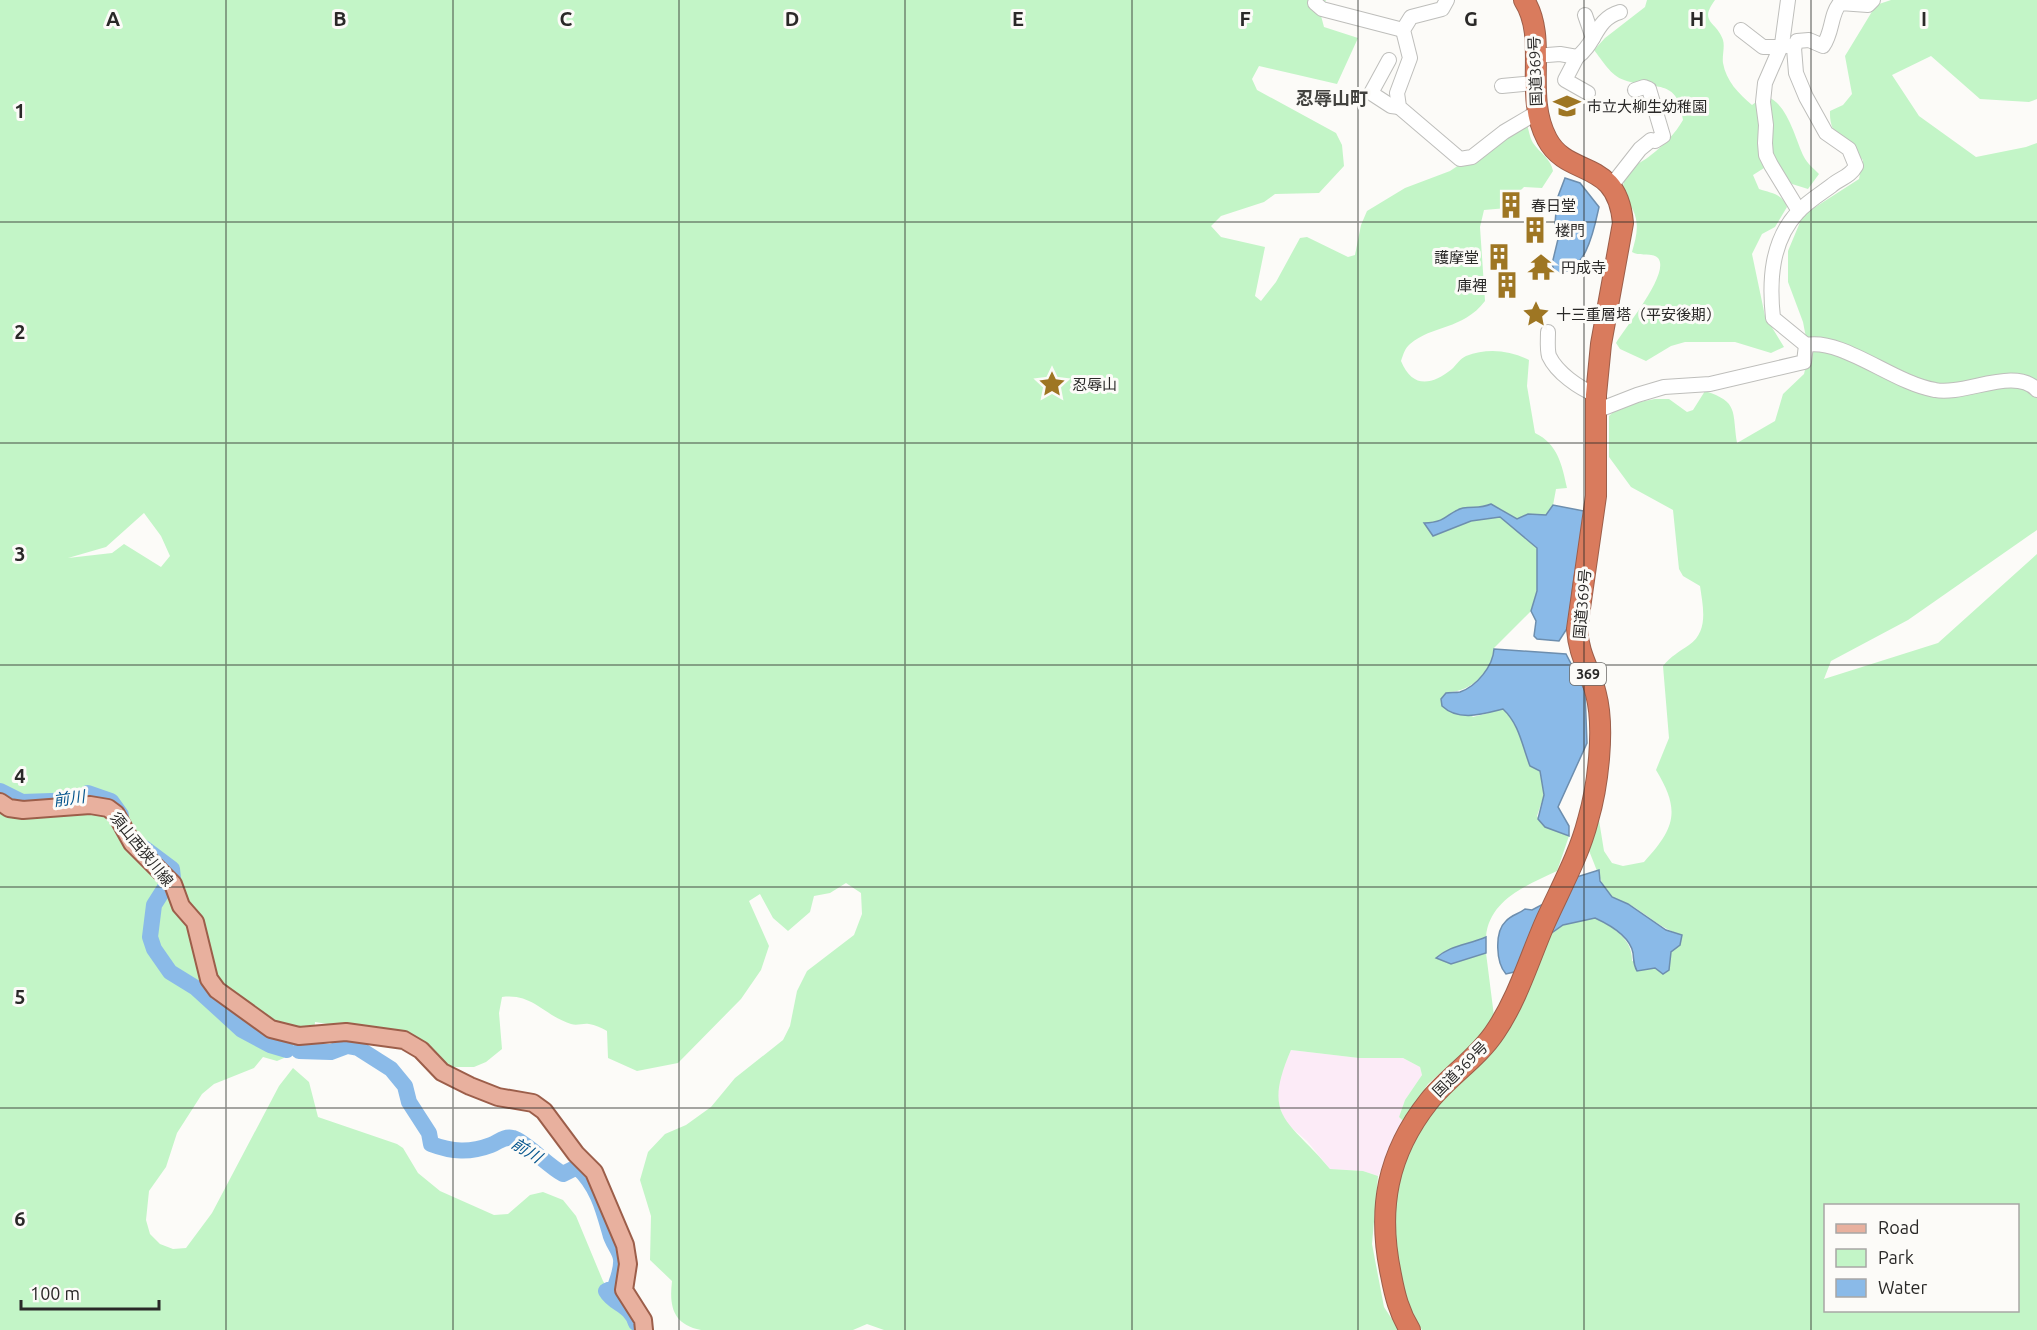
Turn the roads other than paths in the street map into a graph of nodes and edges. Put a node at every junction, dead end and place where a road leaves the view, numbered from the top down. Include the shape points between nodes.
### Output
1 (1447, 0) edge
2 (1524, 0) edge
3 (1788, 0) edge
4 (1873, 0) edge
5 (1315, 3) dead end
6 (1620, 12) dead end
7 (1585, 15) dead end
8 (1403, 30) junction
9 (1741, 30) dead end
10 (1593, 38) junction
11 (1786, 46) junction
12 (1534, 56) junction
13 (1577, 57) junction
14 (1389, 60) dead end
15 (1534, 83) junction
16 (1502, 86) dead end
17 (1635, 90) dead end
18 (1588, 93) dead end
19 (1399, 107) junction
20 (1536, 113) junction
21 (1824, 140) dead end
22 (1853, 171) junction
23 (1611, 186) junction
24 (1799, 210) junction
25 (1548, 332) dead end
26 (1806, 345) junction
27 (2037, 390) edge
28 (1596, 403) junction
29 (0, 802) edge
30 (644, 1330) edge
31 (1410, 1330) edge

1 - 8 street via 1442,9 1411,17
2 - 12 highway, 国道369号 via 1530,10
3 - 11 street
4 - 11 street via 1868,5 1840,3 1834,10 1831,34 1823,46 1809,40
5 - 8 street via 1322,9
6 - 10 street via 1598,26
7 - 10 street
8 - 19 street via 1410,58 1397,93
9 - 11 street via 1758,50
10 - 13 street via 1588,50
11 - 22 street via 1806,97 1826,133 1849,149 1856,166
11 - 24 street via 1765,83 1766,155
12 - 13 street
12 - 15 highway, 国道369号
13 - 18 street via 1565,80
14 - 19 street via 1371,93
15 - 16 street
15 - 20 highway, 国道369号
17 - 23 street via 1649,89 1663,136 1640,149
19 - 20 street via 1460,159 1472,157
20 - 23 highway, 国道369号 via 1548,142 1560,154
21 - 22 street via 1841,152
22 - 24 street
23 - 28 highway, 国道369号 / 369 via 1622,204 1623,223 1606,305
24 - 26 street via 1779,238 1770,293 1773,318
25 - 28 street via 1548,354 1557,368
26 - 27 street via 1829,345 1925,389 1946,393 2002,380 2017,381
26 - 28 street via 1804,362 1710,384 1664,387
28 - 31 highway, 国道369号 / 369 via 1596,496 1577,629 1579,650 1596,694 1600,720 1598,765 1588,821 1504,1018 1482,1048 1429,1101 1410,1127 1391,1171 1383,1213 1386,1250 1400,1314
29 - 30 main road, 須山西狭川線 via 23,810 90,805 108,808 116,814 132,843 173,884 181,906 195,922 209,979 271,1029 299,1036 346,1032 404,1040 442,1071 470,1086 498,1097 533,1103 544,1111 594,1172 625,1245 628,1264 624,1290 643,1320

